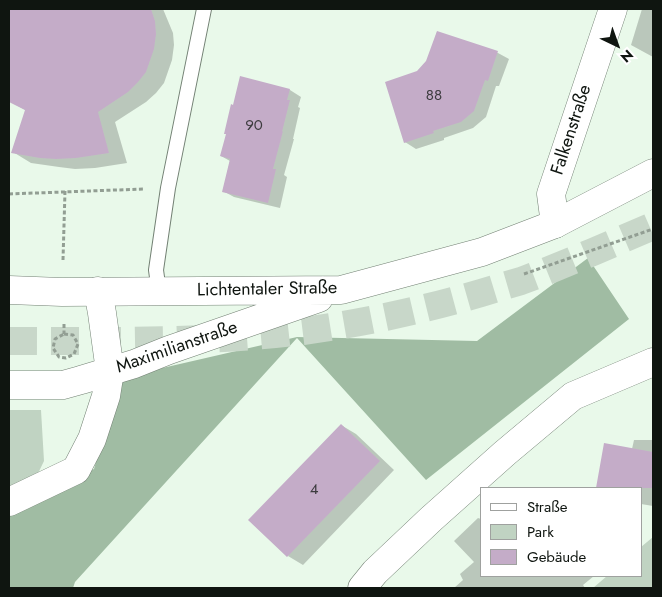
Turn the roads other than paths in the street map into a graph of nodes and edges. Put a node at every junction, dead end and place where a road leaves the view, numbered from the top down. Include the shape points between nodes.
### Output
1 (204, 9) edge
2 (612, 9) edge
3 (653, 173) edge
4 (555, 224) junction
5 (9, 290) edge
6 (341, 290) junction
7 (98, 291) junction
8 (159, 292) junction
9 (653, 362) edge
10 (110, 372) junction
11 (9, 385) edge
12 (9, 502) edge
13 (362, 588) edge

1 - 8 lane via 168,188 156,270
2 - 4 main road, Falkenstraße via 551,194
3 - 4 main road, Lichtentaler Straße
4 - 6 main road, Lichtentaler Straße via 482,252
5 - 7 main road, Lichtentaler Straße
6 - 8 main road, Lichtentaler Straße
6 - 10 main road, Maximilianstraße
7 - 8 main road, Lichtentaler Straße
7 - 10 main road
9 - 13 main road via 573,396 431,519
10 - 11 main road, Maximilianstraße via 62,385
10 - 12 main road via 92,439 76,470

